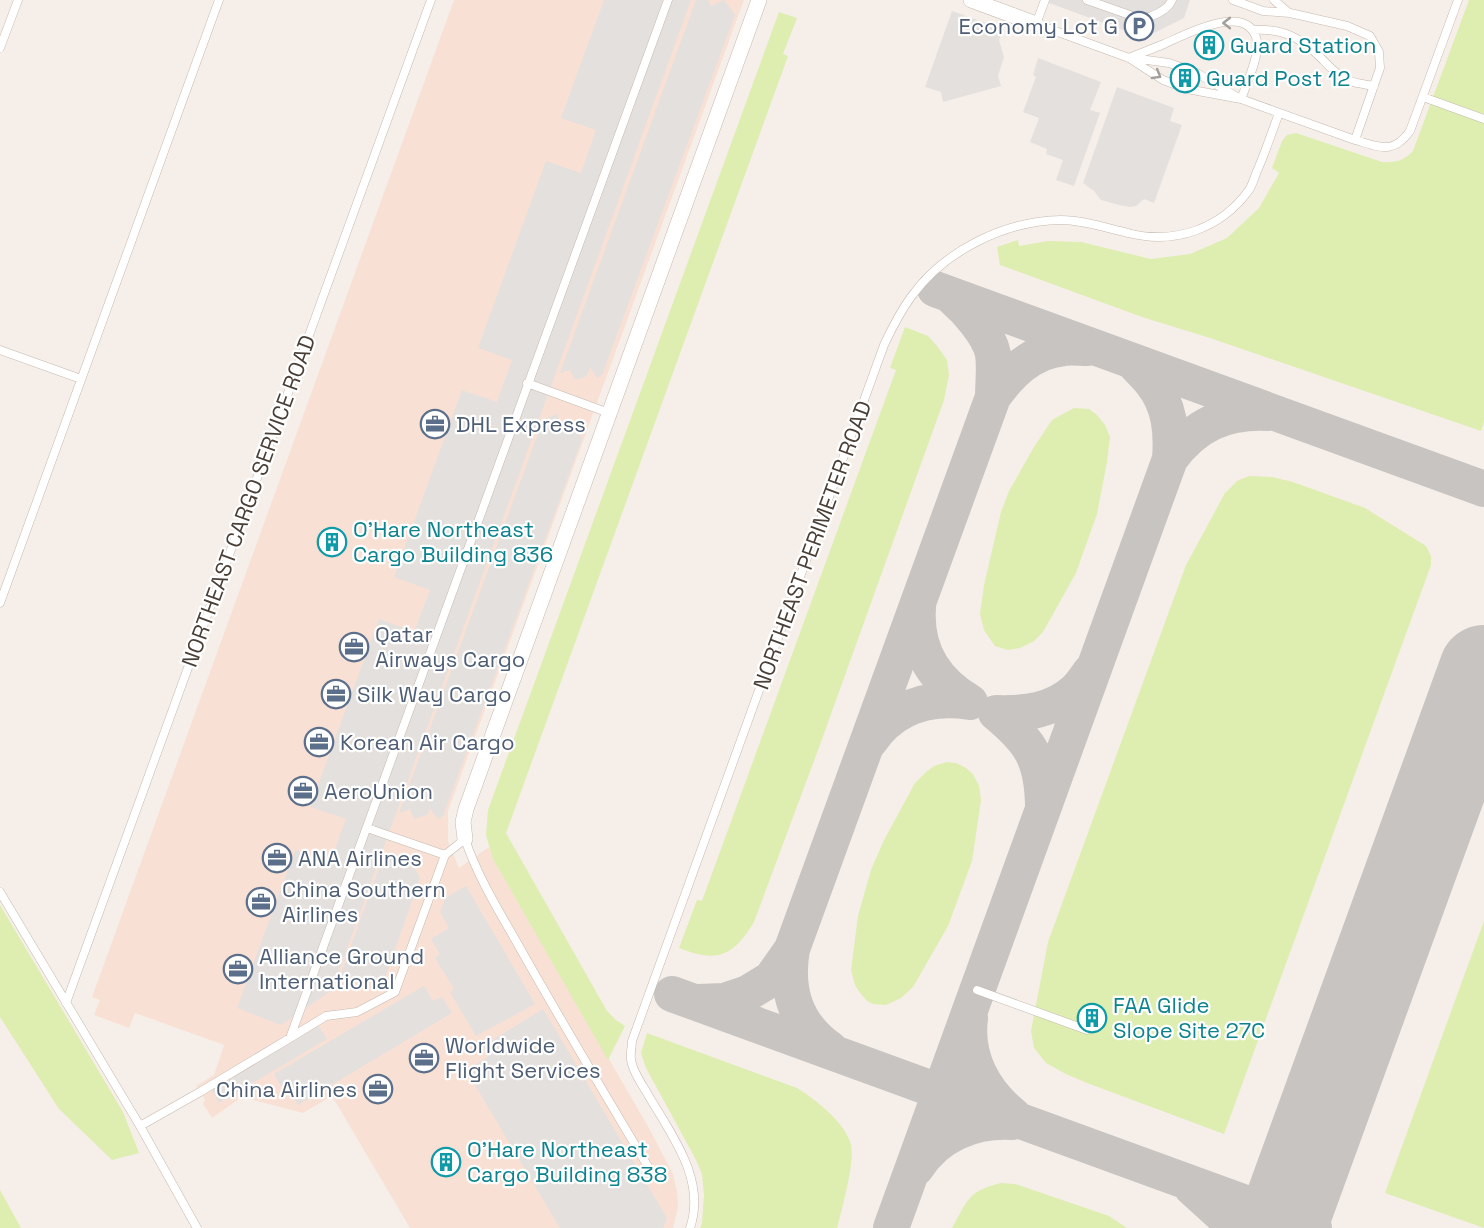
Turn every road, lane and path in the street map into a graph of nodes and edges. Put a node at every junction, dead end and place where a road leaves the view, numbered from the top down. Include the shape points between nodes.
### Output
1 (18, 0) edge
2 (219, 0) edge
3 (431, 0) edge
4 (668, 0) edge
5 (759, 0) edge
6 (971, 0) edge
7 (1045, 0) edge
8 (1087, 0) edge
9 (1172, 0) edge
10 (1233, 0) edge
11 (1274, 0) edge
12 (1458, 0) edge
13 (1290, 13) junction
14 (1036, 24) junction
15 (1252, 30) junction
16 (0, 48) edge
17 (1129, 58) junction
18 (1374, 86) junction
19 (1423, 97) junction
20 (1241, 99) junction
21 (1279, 113) junction
22 (1484, 119) edge
23 (1355, 140) junction
24 (0, 350) edge
25 (81, 379) junction
26 (527, 383) junction
27 (609, 413) junction
28 (0, 603) edge
29 (367, 828) junction
30 (465, 839) junction
31 (445, 855) junction
32 (0, 891) edge
33 (977, 990) dead end
34 (66, 1003) junction
35 (1087, 1030) dead end
36 (290, 1038) junction
37 (140, 1126) junction
38 (653, 1175) dead end
39 (197, 1228) edge
40 (690, 1228) edge

1 - 16 lane
2 - 25 lane
3 - 34 lane, NORTHEAST CARGO SERVICE ROAD
4 - 26 lane
5 - 27 street
6 - 14 street
7 - 14 lane
8 - 9 lane via 1141,19 1169,6
10 - 13 lane via 1263,11
11 - 13 lane
12 - 19 lane
13 - 18 lane via 1347,26 1370,36 1379,52 1380,68
14 - 17 lane
15 -> 17 lane via 1245,24 1216,23
15 - 18 lane via 1269,29 1290,35 1311,47 1343,78
15 - 20 lane via 1257,51
17 -> 20 lane via 1163,80
17 - 20 lane via 1190,70
18 - 23 lane
19 - 22 lane
19 - 23 lane via 1403,141 1390,148
20 - 21 lane
21 - 23 lane
21 - 40 lane, NORTHEAST PERIMETER ROAD via 1250,188 1209,225 1183,235 1156,237 1061,220 991,235 957,253 929,276 896,320 632,1041 631,1061 692,1179
24 - 25 lane
25 - 28 lane
26 - 27 lane
26 - 29 lane
27 - 30 street via 466,809
29 - 31 lane
29 - 36 lane
30 - 31 lane
30 - 38 lane via 503,918
31 - 36 lane via 395,992 357,1012 326,1016
32 - 34 lane
33 - 35 lane
34 - 37 lane
36 - 37 lane
37 - 39 lane

